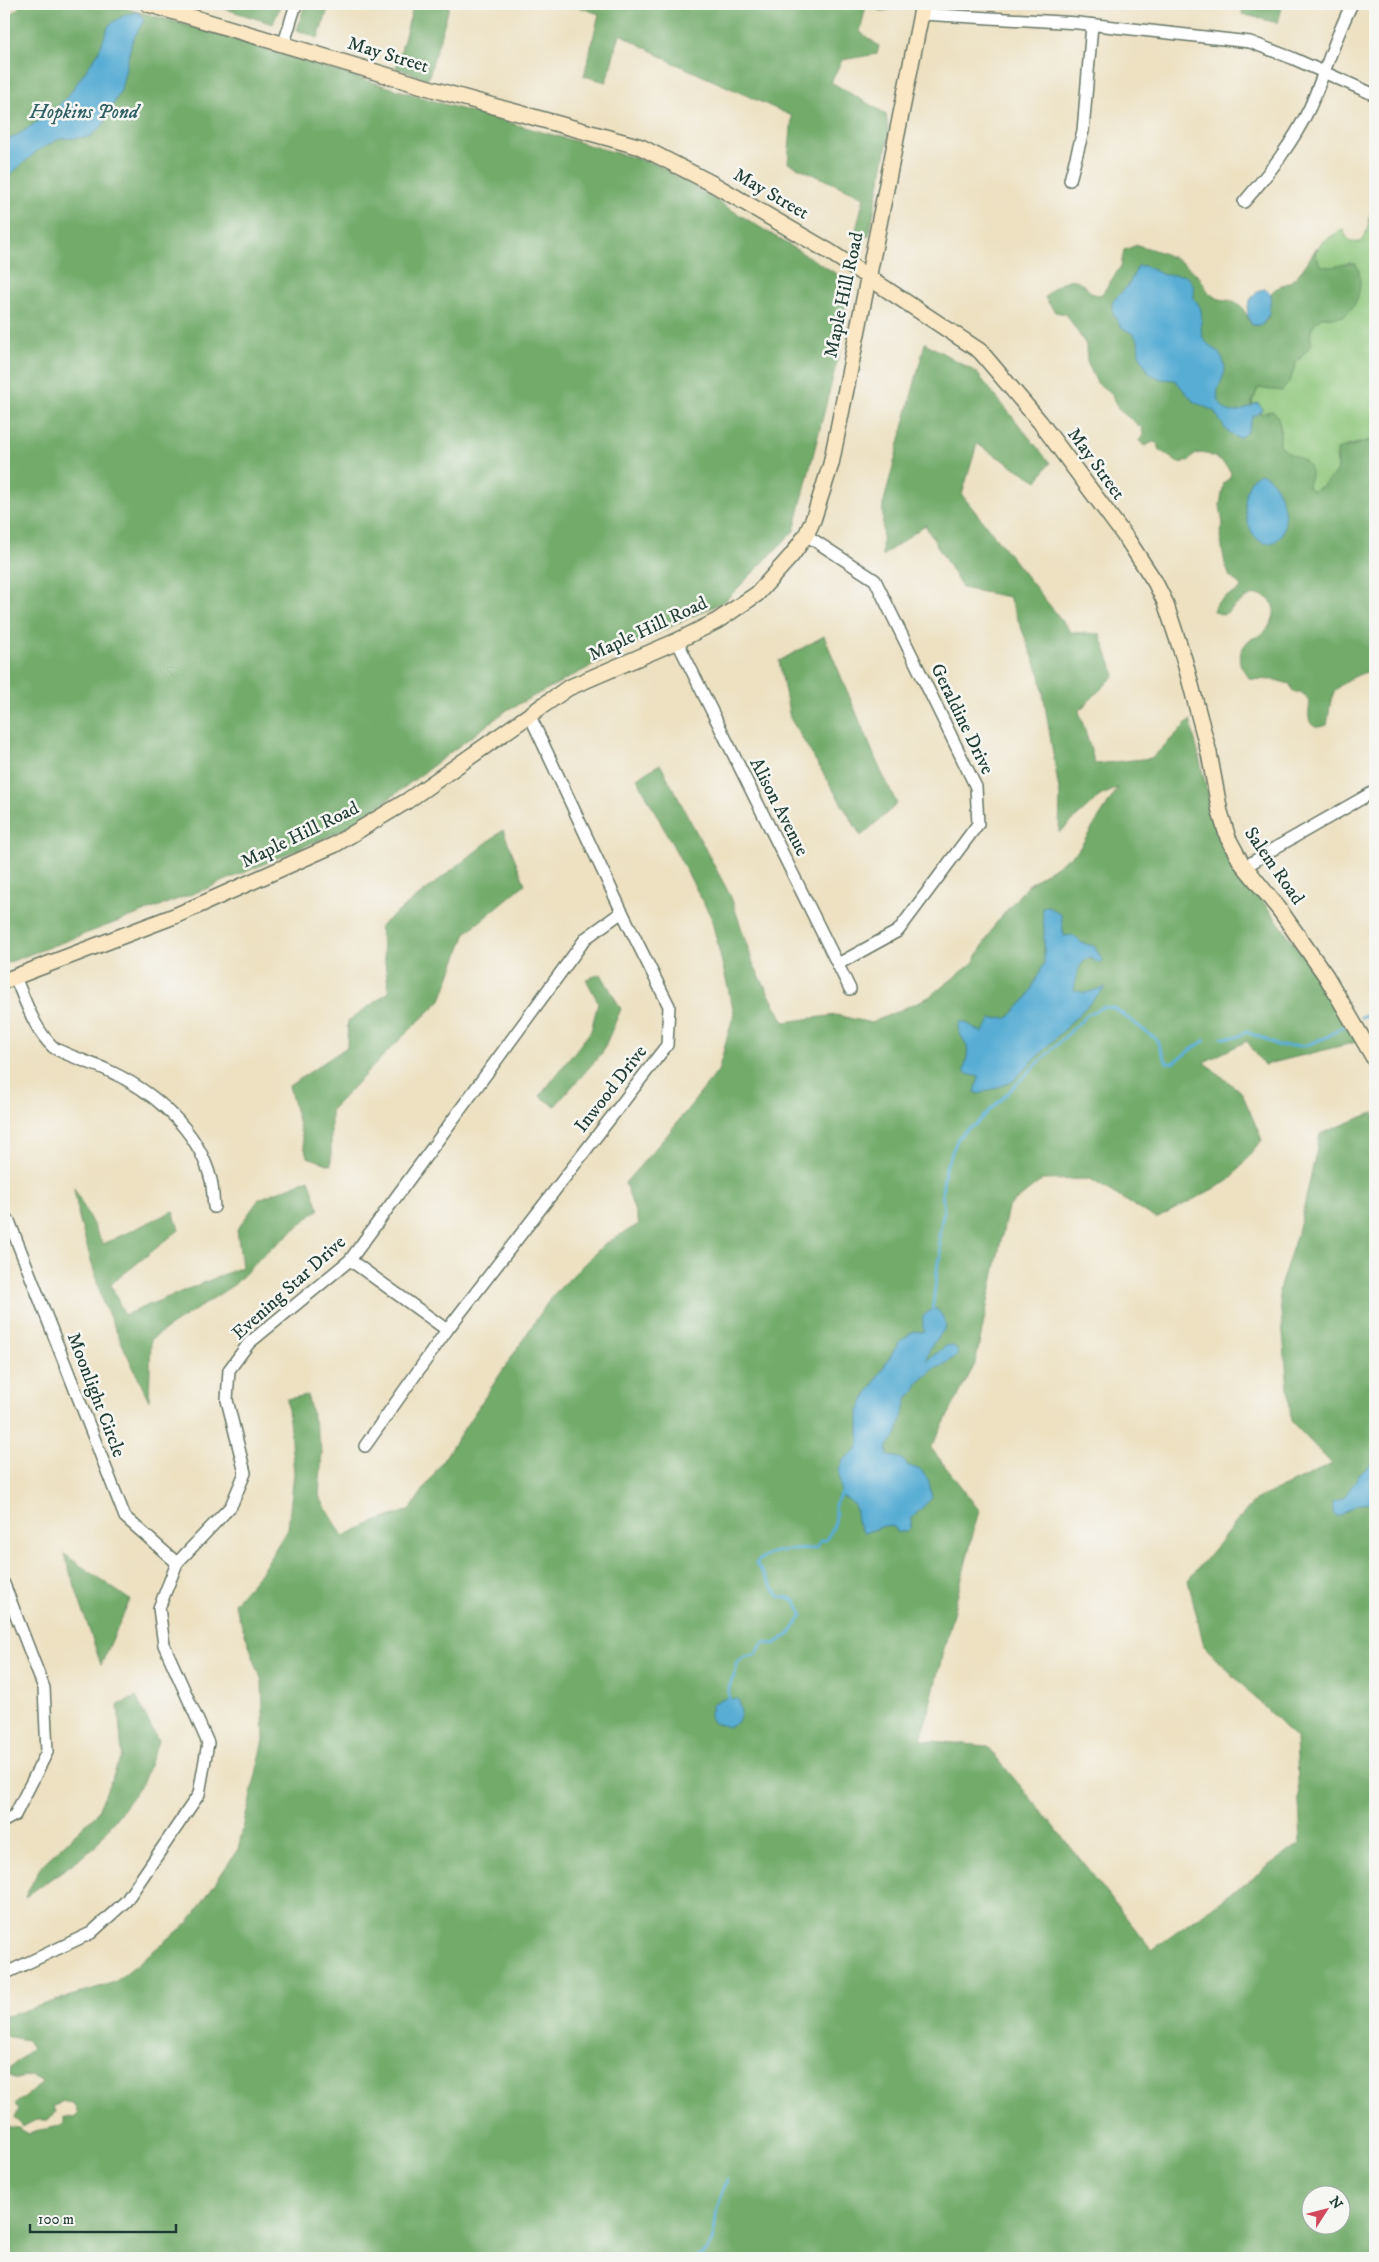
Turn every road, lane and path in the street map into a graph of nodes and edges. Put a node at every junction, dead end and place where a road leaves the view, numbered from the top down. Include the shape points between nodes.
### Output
1 (148, 4) edge
2 (296, 4) edge
3 (1352, 4) edge
4 (922, 9) edge
5 (1092, 25) junction
6 (284, 43) junction
7 (1324, 73) junction
8 (1375, 95) edge
9 (1070, 180) dead end
10 (1244, 202) dead end
11 (868, 278) junction
12 (806, 535) junction
13 (677, 641) junction
14 (1188, 676) joint
15 (529, 714) junction
16 (1375, 791) edge
17 (1245, 868) junction
18 (622, 912) junction
19 (838, 964) junction
20 (10, 979) edge
21 (850, 989) dead end
22 (1375, 1060) edge
23 (214, 1207) dead end
24 (10, 1220) dead end
25 (350, 1260) junction
26 (447, 1330) junction
27 (365, 1446) dead end
28 (177, 1563) junction
29 (4, 1584) edge
30 (4, 1821) edge
31 (4, 1974) edge

1 - 6 street, May Street
2 - 6 street
3 - 7 street
4 - 5 street
4 - 11 street, Maple Hill Road
5 - 7 street via 1250,42
5 - 9 street via 1083,131
6 - 11 street, May Street via 641,148 676,164 784,225
7 - 8 street
7 - 10 street via 1294,137 1275,166
11 - 12 street, Maple Hill Road via 831,464
11 - 14 street, May Street via 972,344 1006,380 1127,539 1155,582 1176,632
12 - 13 street, Maple Hill Road via 757,594 717,621
12 - 19 street, Geraldine Drive via 875,580 976,787 978,824 898,932
13 - 15 street, Maple Hill Road via 568,688
13 - 19 street, Alison Avenue
14 - 17 street, Salem Road via 1210,754 1223,824
15 - 18 street, Inwood Drive
15 - 20 street, Maple Hill Road via 407,800 334,845 177,915
16 - 17 street
17 - 22 street, Salem Road via 1279,908 1326,976
18 - 25 street, Evening Star Drive via 586,938
18 - 26 street, Inwood Drive via 670,1006 667,1045
19 - 21 street, Alison Avenue
20 - 23 street via 53,1047 131,1080 163,1104 200,1152 211,1180
24 - 28 street, Moonlight Circle via 125,1517
25 - 26 street
25 - 28 street, Evening Star Drive via 249,1343 229,1370 227,1400 245,1473 231,1506
26 - 27 street, Inwood Drive
28 - 31 street, Evening Star Drive via 159,1608 164,1645 208,1743 199,1794 126,1901 90,1933
29 - 30 street via 44,1688 47,1752 15,1815

